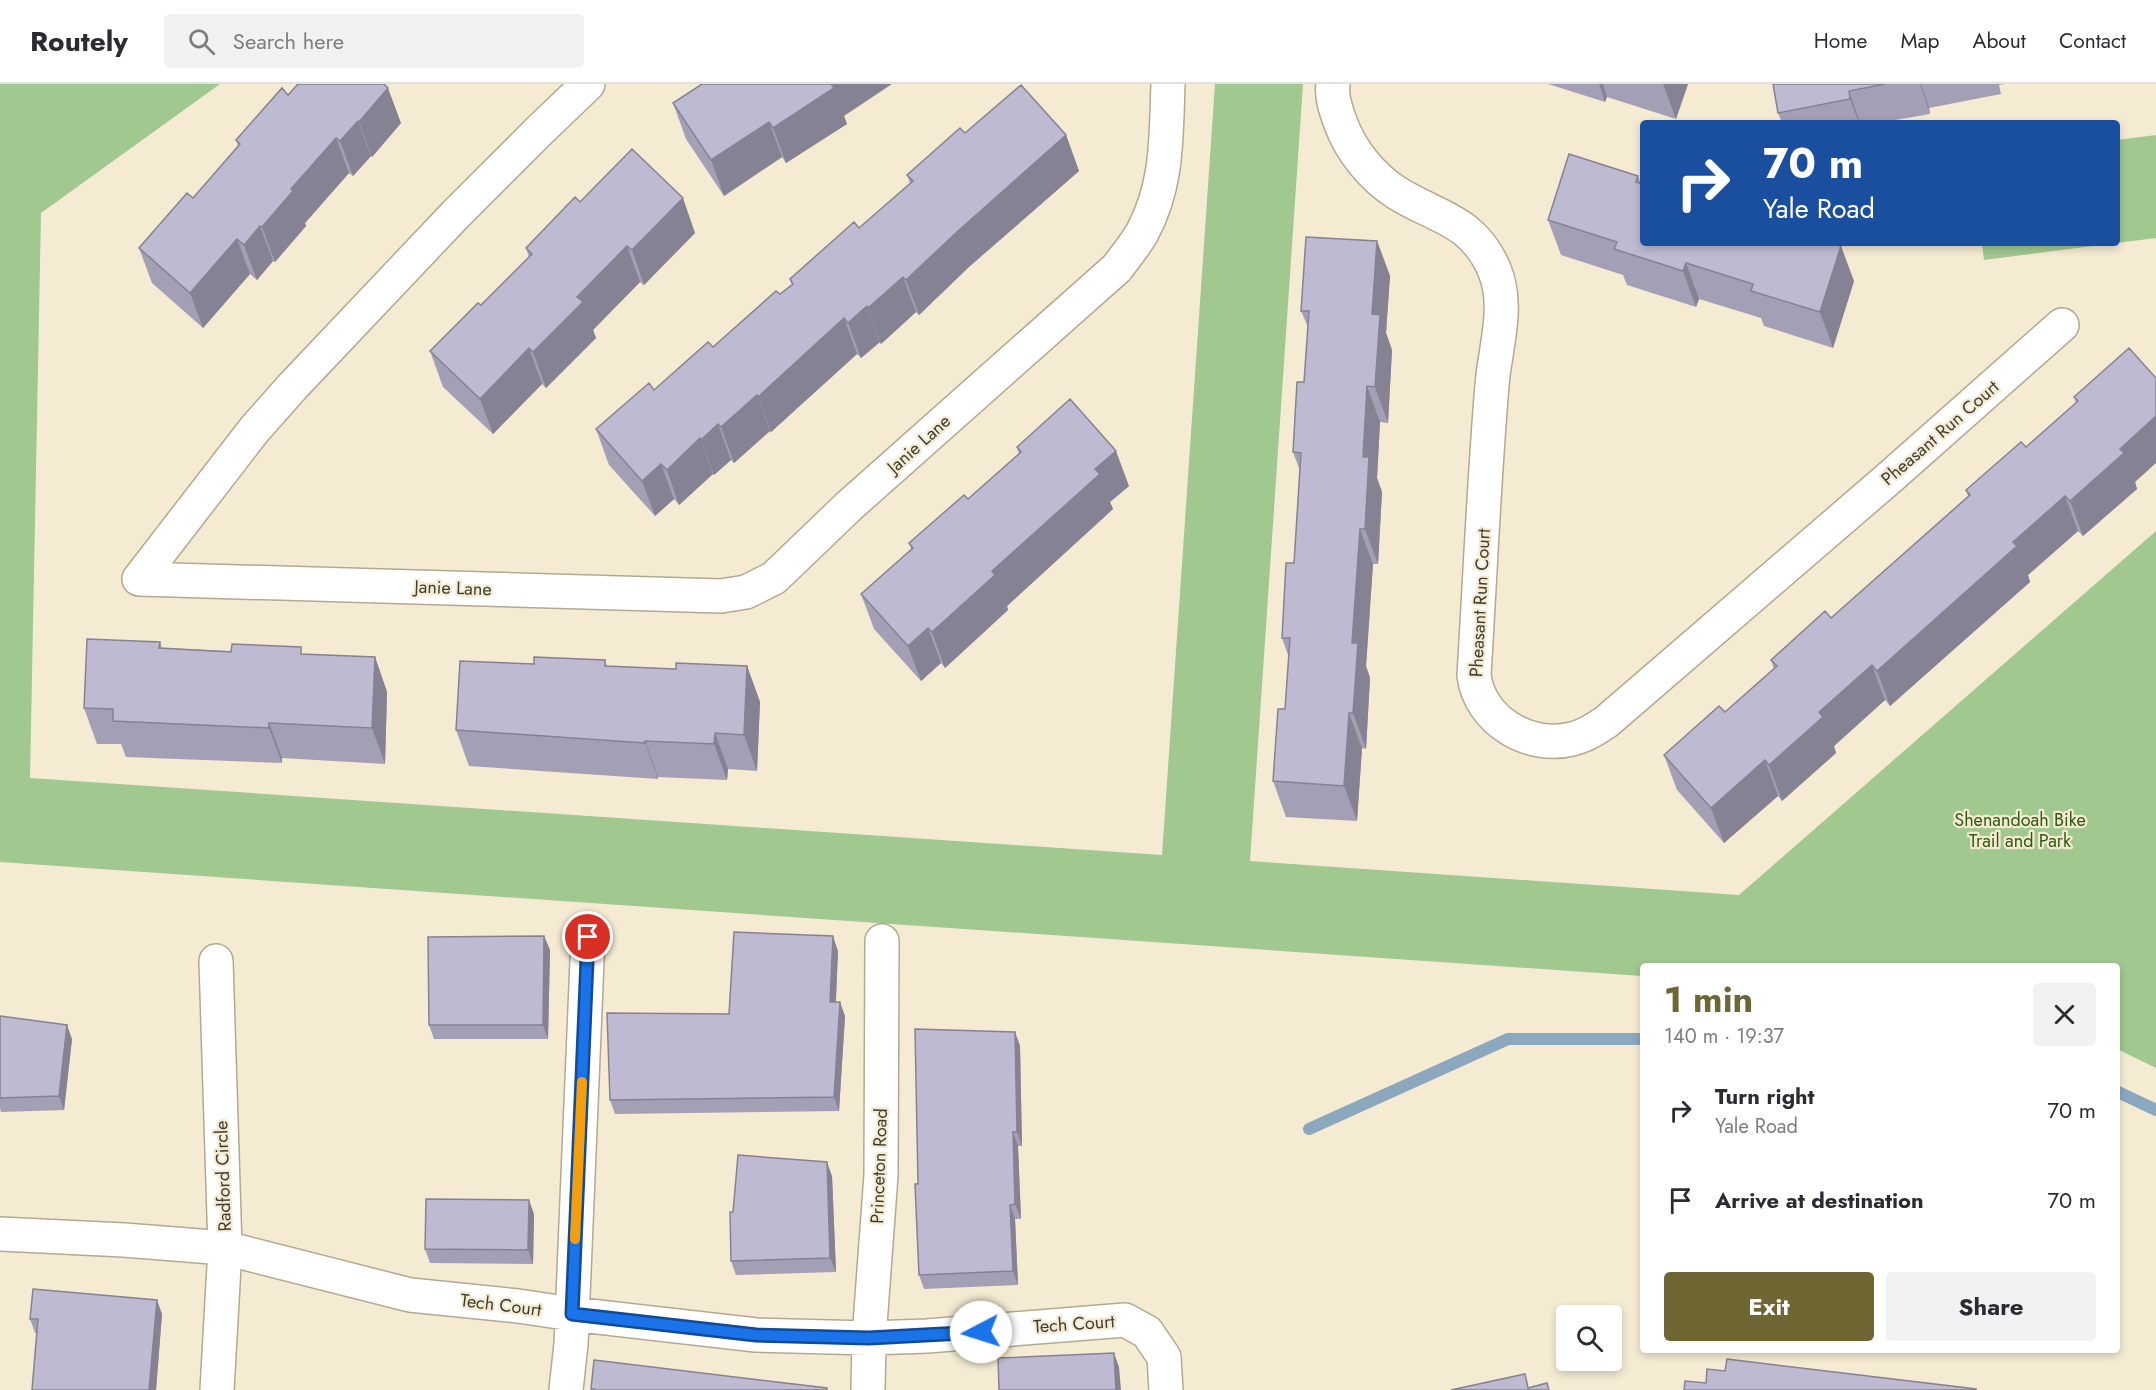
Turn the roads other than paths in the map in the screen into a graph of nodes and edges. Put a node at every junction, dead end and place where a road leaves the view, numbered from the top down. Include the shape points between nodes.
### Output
1 (588, 84) edge
2 (1168, 84) edge
3 (1333, 84) edge
4 (2062, 325) dead end
5 (588, 937) dead end
6 (882, 941) dead end
7 (216, 961) dead end
8 (0, 1234) edge
9 (225, 1248) junction
10 (572, 1314) junction
11 (869, 1338) junction
12 (217, 1390) edge
13 (566, 1390) edge
14 (868, 1390) edge
15 (1166, 1390) edge

1 - 2 street, Janie Lane via 455,215 293,386 254,430 139,579 721,596 758,587 774,578 849,506 1117,268 1141,235 1158,198 1166,158
3 - 4 street, Pheasant Run Court via 1336,111 1359,158 1397,193 1463,227 1495,271 1501,314 1492,383 1474,675 1482,703 1512,730 1548,741 1564,740 1593,731 1606,722
5 - 10 street
6 - 11 street, Princeton Road via 881,1175
7 - 9 street, Radford Circle
8 - 9 street, Tech Court
9 - 10 street, Tech Court via 410,1295
9 - 12 street, Radford Circle
10 - 11 street, Tech Court via 756,1335
10 - 13 street
11 - 14 street, Princeton Road
11 - 15 street, Tech Court via 1125,1320 1147,1332 1164,1357

